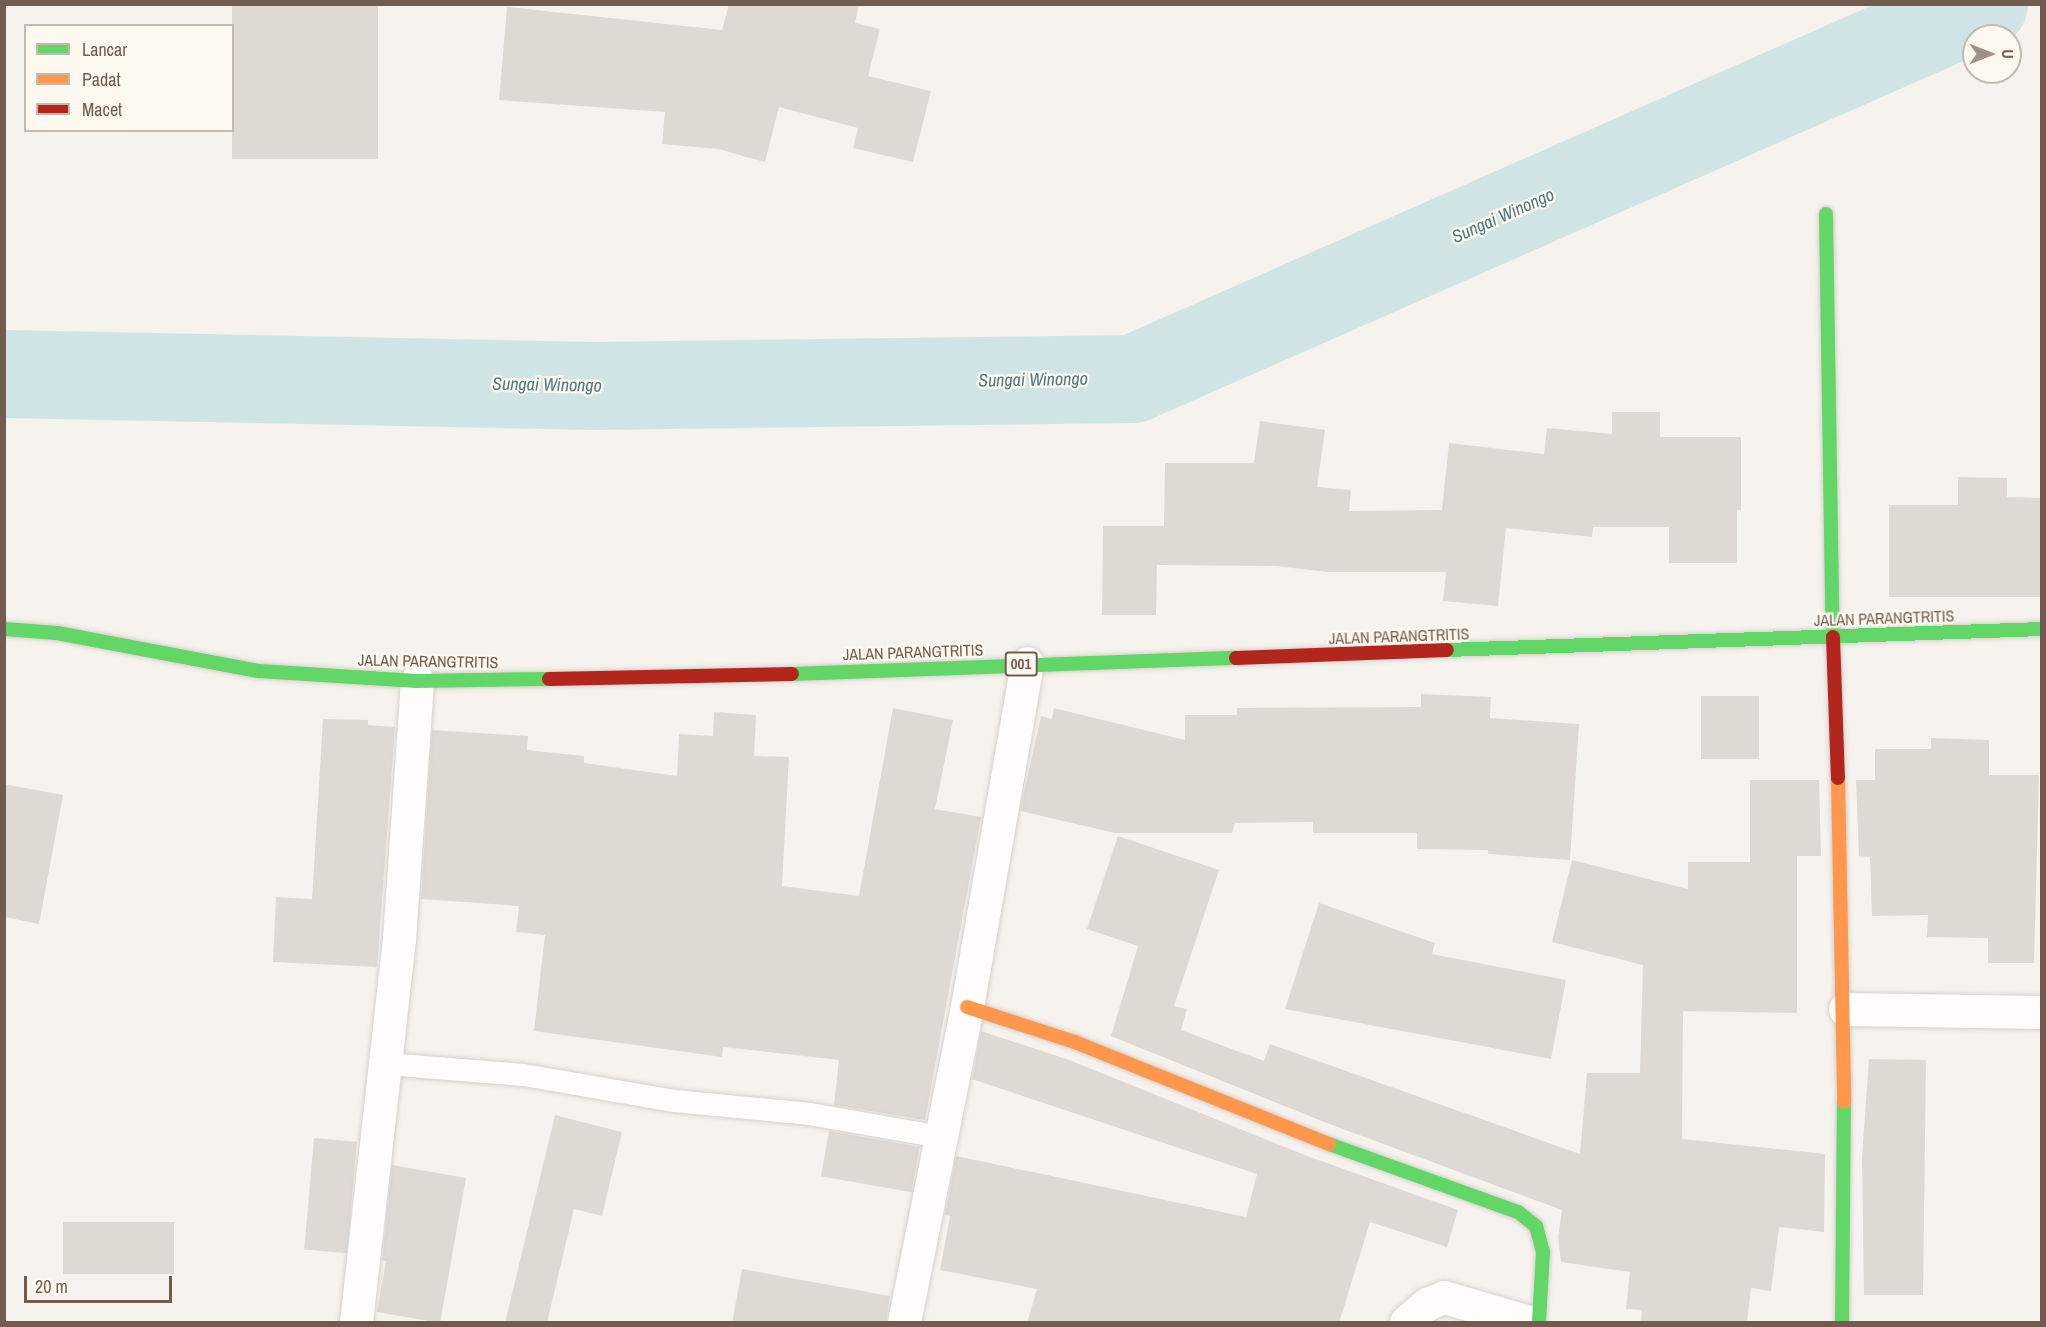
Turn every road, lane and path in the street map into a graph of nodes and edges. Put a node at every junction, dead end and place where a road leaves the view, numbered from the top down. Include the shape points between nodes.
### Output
1 (1826, 214) dead end
2 (4, 629) edge
3 (2042, 629) edge
4 (1833, 636) junction
5 (1027, 663) junction
6 (417, 681) junction
7 (967, 1007) junction
8 (1845, 1009) junction
9 (2042, 1012) edge
10 (387, 1064) junction
11 (941, 1137) junction
12 (356, 1323) edge
13 (904, 1323) edge
14 (1406, 1323) edge
15 (1528, 1323) edge
16 (1539, 1323) edge
17 (1842, 1323) edge

1 - 4 main road
2 - 6 main road, JALAN PARANGTRITIS / 001 via 57,633 259,671
3 - 4 main road, JALAN PARANGTRITIS / 001
4 - 5 main road, JALAN PARANGTRITIS / 001
4 - 8 main road
5 - 6 main road, JALAN PARANGTRITIS / 001 via 740,676
5 - 7 street
6 - 10 street
7 - 11 street
7 - 16 main road via 1075,1042 1317,1140 1518,1212 1536,1226 1543,1252
8 - 9 street
8 - 17 main road
10 - 11 lane via 524,1075 675,1101 810,1114
10 - 12 street
11 - 13 street
14 - 15 street via 1427,1304 1444,1296

